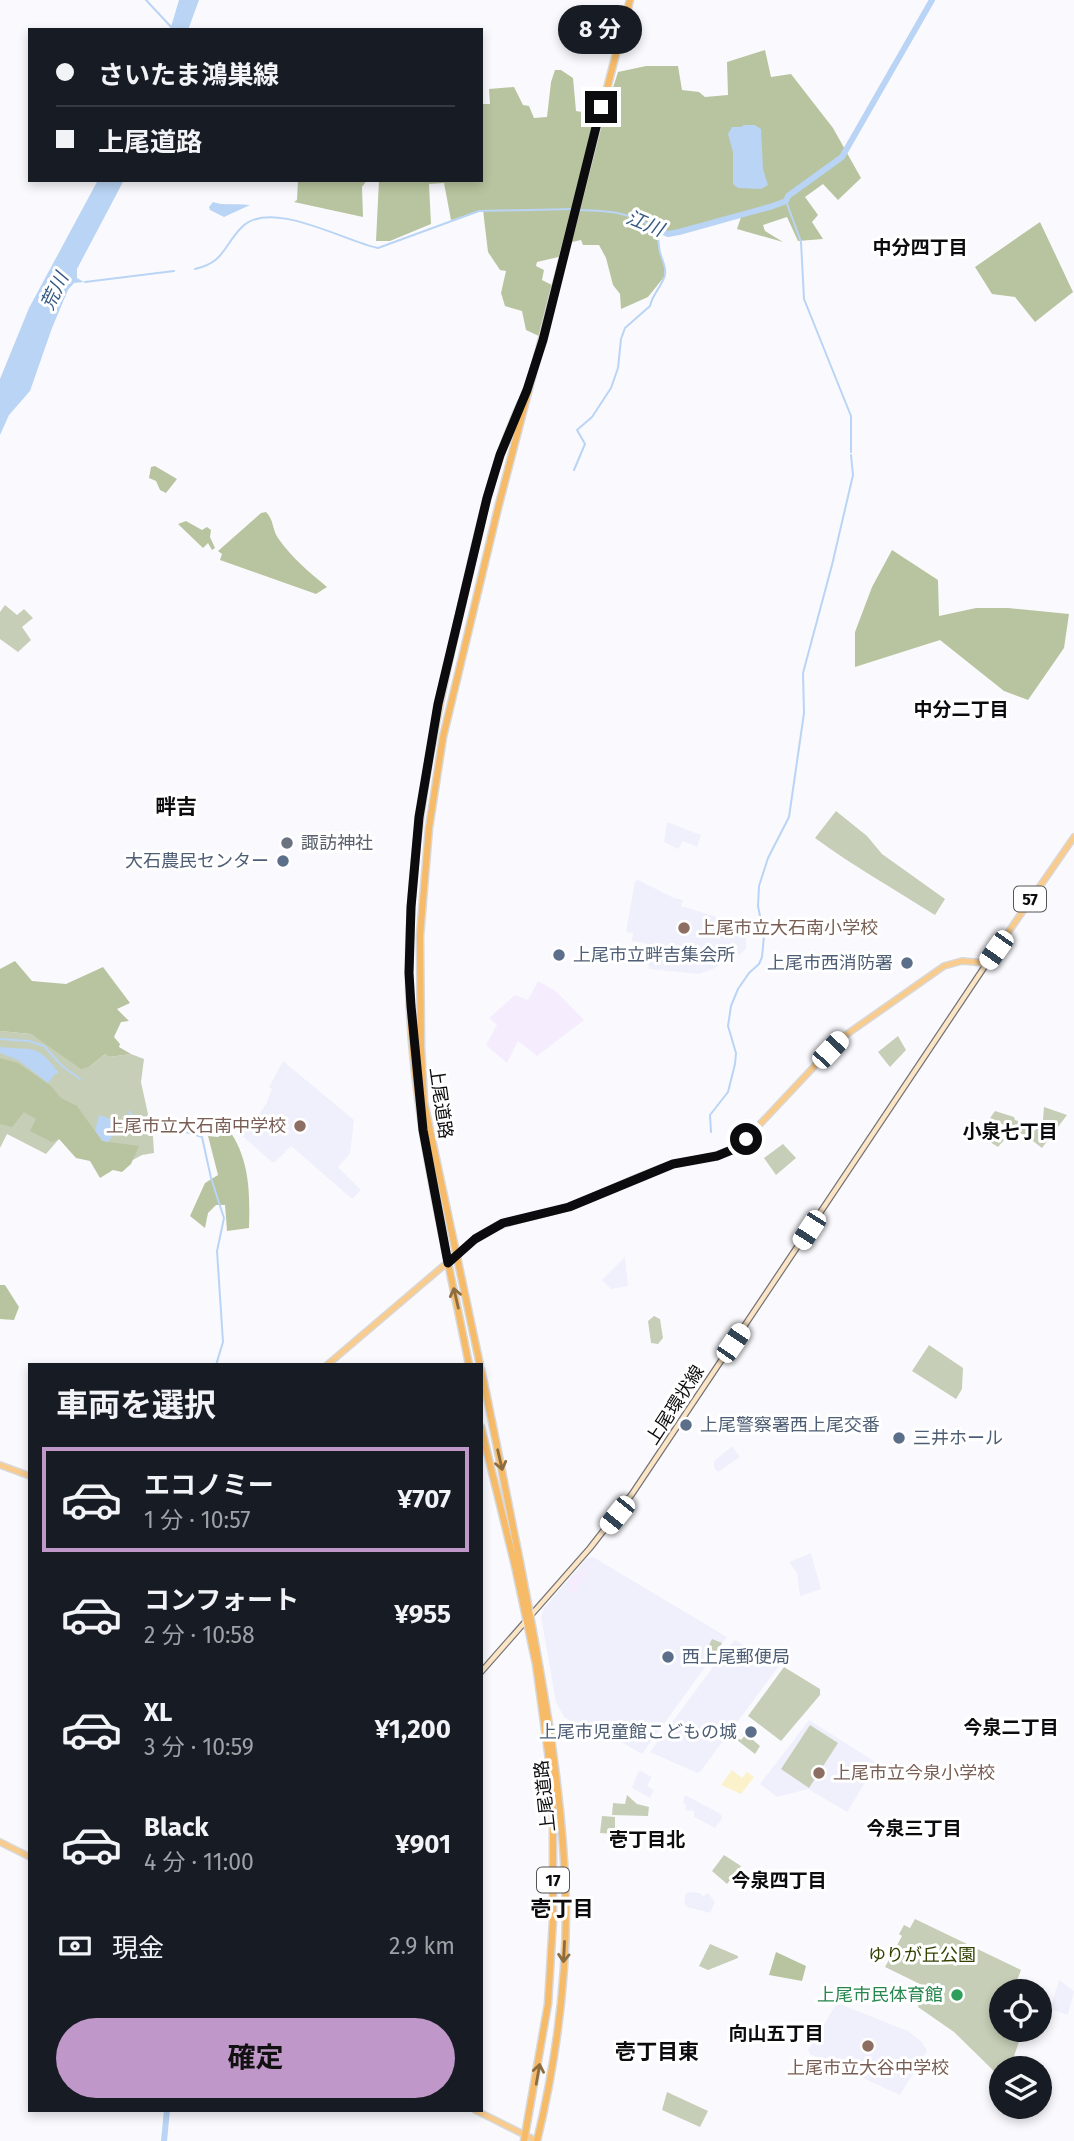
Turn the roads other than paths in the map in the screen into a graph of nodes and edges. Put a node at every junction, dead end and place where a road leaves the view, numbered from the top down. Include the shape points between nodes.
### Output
1 (628, 0) edge
2 (527, 390) junction
3 (1074, 837) edge
4 (987, 963) junction
5 (457, 1254) junction
6 (448, 1263) junction
7 (329, 1363) edge
8 (469, 1363) edge
9 (480, 1363) edge
10 (483, 1377) edge
11 (483, 1435) edge
12 (0, 1465) edge
13 (28, 1475) edge
14 (529, 1617) junction
15 (483, 1670) edge
16 (0, 1842) edge
17 (28, 1856) edge
18 (479, 2112) edge
19 (525, 2138) edge
20 (537, 2141) edge

1 - 2 highway, 上尾道路 / 17
2 - 5 highway, 上尾道路 / 17 via 443,737 421,910 420,1034 425,1102
2 - 6 highway, 上尾道路 / 17 via 500,455 460,610 433,732 414,859 409,973 412,1032 423,1130
3 - 4 main road, 57
4 - 5 main road via 962,961 944,966 850,1030 746,1139 726,1153 668,1166 569,1207 503,1223
4 - 14 main road, 上尾環状線 via 632,1494
5 - 6 main road
5 - 9 highway, 上尾道路 / 17
6 - 7 main road
8 -> 6 highway, 上尾道路 / 17
10 -> 14 highway, 上尾道路 / 17
11 - 14 highway, 上尾道路 / 17
12 - 13 main road
14 - 15 main road, 上尾環状線
19 -> 14 highway, 上尾道路 / 17 via 548,2004 553,1920 552,1782
14 -> 20 highway, 上尾道路 / 17 via 549,1714 566,1909 557,2039
16 - 17 main road
18 - 19 main road
19 - 20 main road

